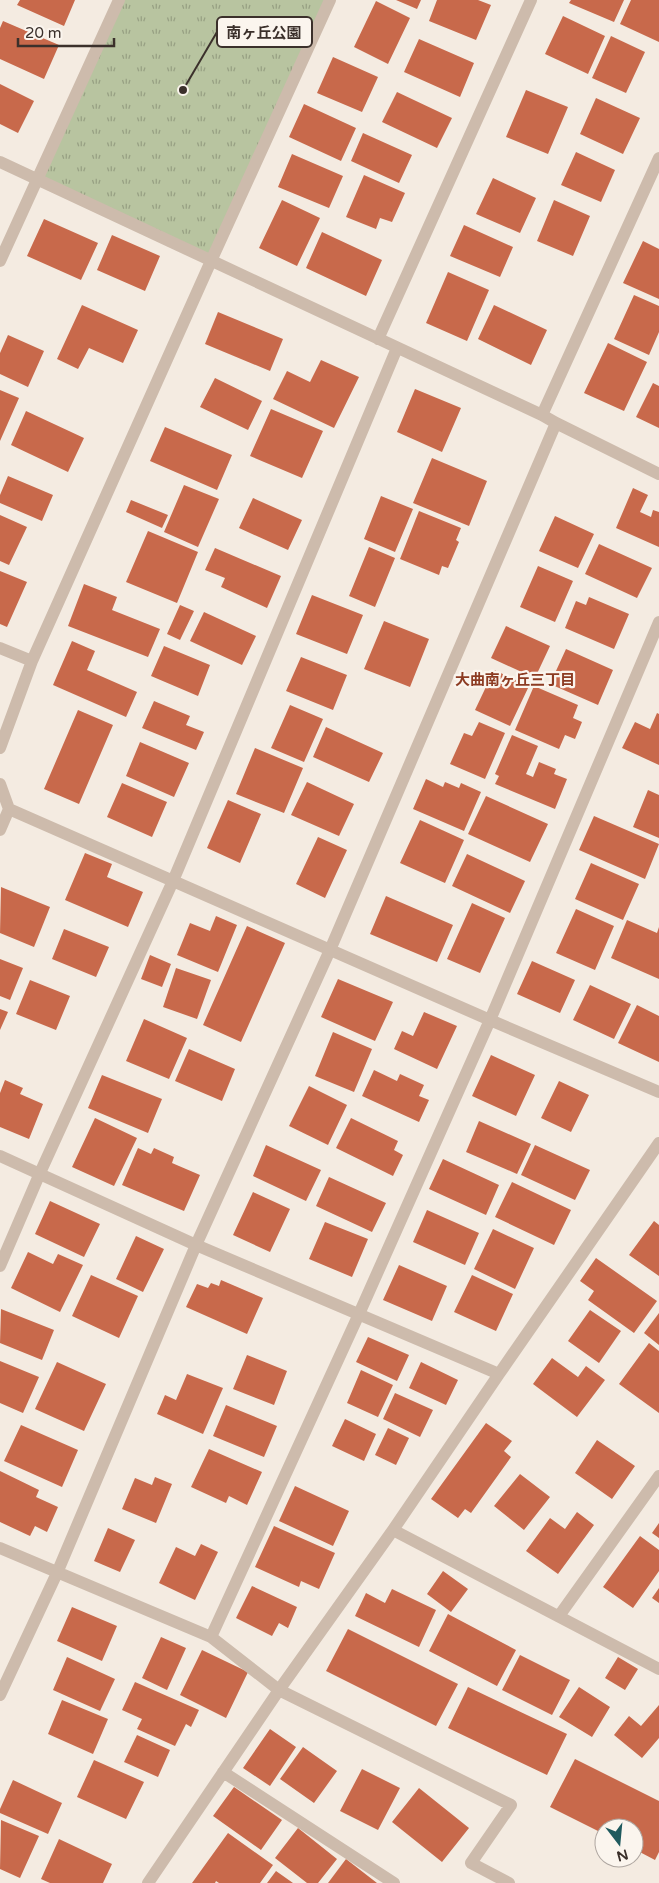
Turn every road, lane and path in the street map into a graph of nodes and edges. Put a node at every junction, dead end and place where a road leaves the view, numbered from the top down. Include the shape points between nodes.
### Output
1 (119, 0) edge
2 (330, 0) edge
3 (531, 0) edge
4 (659, 158) edge
5 (0, 162) edge
6 (38, 180) junction
7 (0, 261) edge
8 (210, 261) junction
9 (378, 339) junction
10 (397, 348) junction
11 (542, 415) junction
12 (556, 423) junction
13 (659, 474) edge
14 (659, 622) edge
15 (0, 648) edge
16 (32, 661) junction
17 (0, 748) edge
18 (0, 784) edge
19 (9, 809) junction
20 (0, 830) edge
21 (173, 881) junction
22 (330, 950) junction
23 (490, 1020) junction
24 (659, 1092) edge
25 (659, 1143) edge
26 (0, 1156) edge
27 (40, 1173) junction
28 (196, 1245) junction
29 (0, 1266) edge
30 (359, 1314) junction
31 (498, 1374) junction
32 (659, 1476) edge
33 (393, 1530) junction
34 (0, 1548) edge
35 (57, 1573) junction
36 (559, 1616) junction
37 (211, 1637) junction
38 (659, 1669) edge
39 (279, 1690) junction
40 (0, 1695) edge
41 (223, 1772) junction
42 (148, 1883) edge
43 (394, 1883) edge
44 (509, 1883) edge

1 - 6 street
2 - 8 street
3 - 9 street
4 - 11 street
5 - 6 street
6 - 7 street
6 - 8 street
8 - 9 street
8 - 16 street
9 - 10 street
10 - 11 street
10 - 21 street
11 - 12 street
12 - 13 street
12 - 22 street
14 - 23 street
15 - 16 street
16 - 17 street
18 - 19 street
19 - 20 street
19 - 21 street
21 - 22 street
21 - 27 street
22 - 23 street
22 - 28 street
23 - 24 street
23 - 30 street
25 - 31 street
26 - 27 street
27 - 28 street
27 - 29 street
28 - 30 street
28 - 35 street
30 - 31 street
30 - 37 street
31 - 33 street
32 - 36 street
33 - 36 street
33 - 39 street
34 - 35 street
35 - 37 street
35 - 40 street
36 - 38 street
37 - 39 street
39 - 41 street
39 - 44 street via 511,1805 471,1863
41 - 42 street
41 - 43 street

